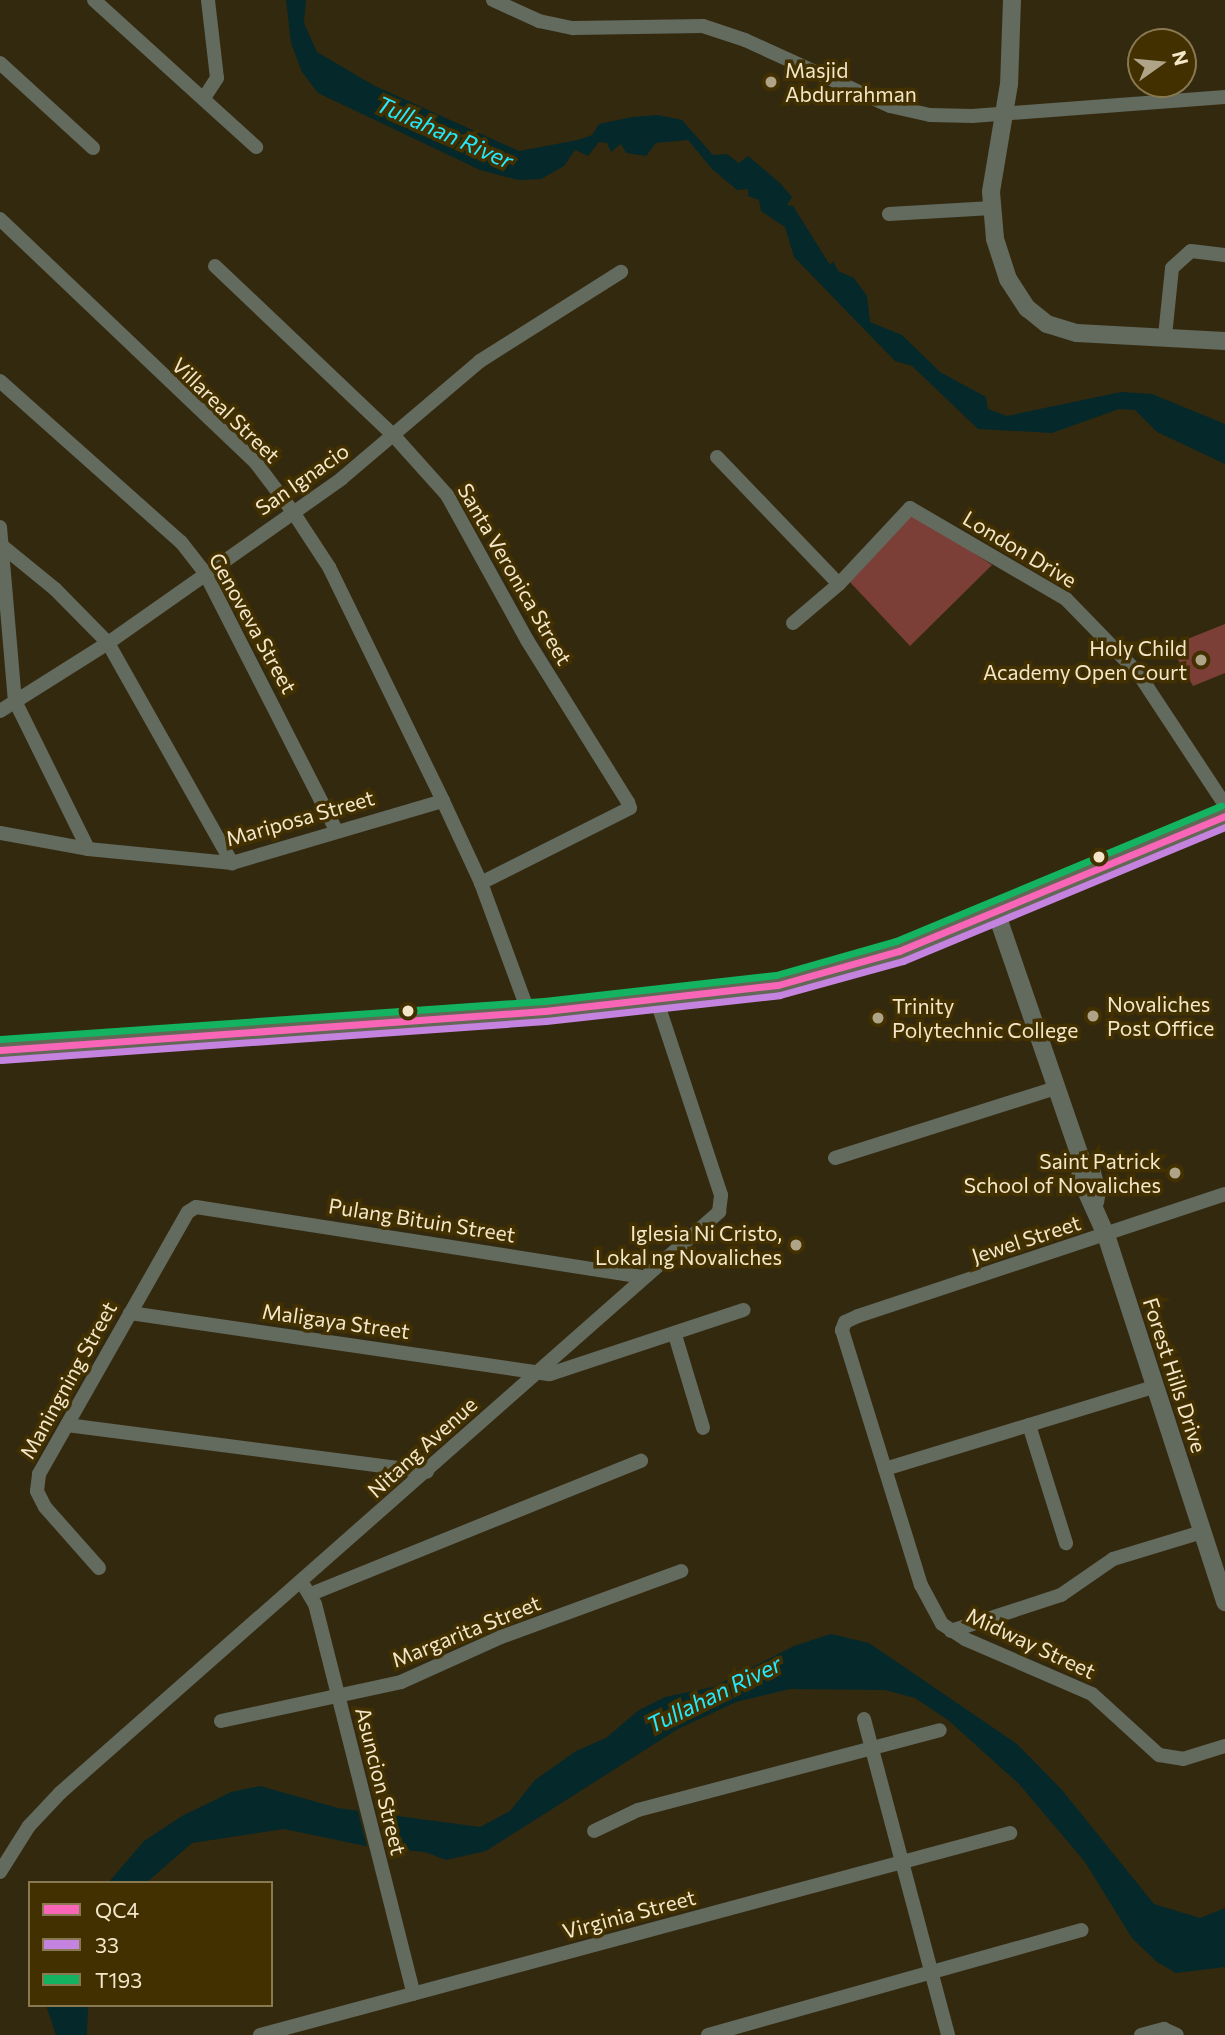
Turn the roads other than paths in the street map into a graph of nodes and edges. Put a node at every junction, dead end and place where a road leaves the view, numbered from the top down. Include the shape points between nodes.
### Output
1 (208, 0) edge
2 (493, 0) edge
3 (1012, 0) edge
4 (97, 1) edge
5 (0, 63) edge
6 (1225, 97) edge
7 (204, 98) junction
8 (1001, 114) junction
9 (257, 147) dead end
10 (93, 148) dead end
11 (992, 208) junction
12 (889, 215) dead end
13 (0, 219) edge
14 (1225, 255) edge
15 (215, 266) dead end
16 (621, 272) dead end
17 (1165, 336) junction
18 (1225, 341) edge
19 (0, 382) edge
20 (395, 436) junction
21 (717, 457) dead end
22 (293, 512) junction
23 (0, 527) edge
24 (1, 545) edge
25 (205, 573) junction
26 (839, 584) junction
27 (793, 623) dead end
28 (108, 643) junction
29 (15, 701) junction
30 (0, 711) edge
31 (443, 801) junction
32 (1225, 805) edge
33 (1225, 816) edge
34 (336, 830) junction
35 (0, 833) edge
36 (88, 849) junction
37 (232, 863) junction
38 (481, 883) junction
39 (996, 912) junction
40 (657, 1001) junction
41 (528, 1012) junction
42 (0, 1050) edge
43 (1056, 1088) junction
44 (835, 1158) dead end
45 (1225, 1194) edge
46 (195, 1207) joint
47 (1106, 1235) junction
48 (641, 1277) junction
49 (744, 1310) dead end
50 (130, 1313) junction
51 (842, 1325) joint
52 (675, 1335) junction
53 (536, 1372) junction
54 (1154, 1387) junction
55 (67, 1425) junction
56 (1029, 1425) junction
57 (703, 1428) dead end
58 (641, 1461) dead end
59 (885, 1469) junction
60 (427, 1472) junction
61 (1202, 1532) junction
62 (1066, 1543) dead end
63 (99, 1568) dead end
64 (681, 1571) dead end
65 (301, 1581) junction
66 (311, 1594) junction
67 (1225, 1602) edge
68 (951, 1631) junction
69 (339, 1697) junction
70 (864, 1719) dead end
71 (221, 1721) dead end
72 (940, 1730) dead end
73 (1225, 1746) edge
74 (873, 1750) junction
75 (594, 1830) dead end
76 (1010, 1833) dead end
77 (902, 1862) junction
78 (0, 1872) edge
79 (1082, 1930) dead end
80 (932, 1974) junction
81 (414, 1994) junction
82 (260, 2035) edge
83 (708, 2035) edge
84 (948, 2035) edge
85 (1141, 2035) edge
86 (1177, 2035) edge

1 - 7 street via 216,78
2 - 8 street via 556,25 703,26 745,40 890,106 930,115
3 - 8 street via 1009,84
4 - 7 street
5 - 10 street
6 - 8 street
7 - 9 street
8 - 11 street
11 - 12 street
11 - 17 street via 995,239 1008,279 1027,308 1047,324 1110,337
13 - 22 street, Villareal Street via 256,463
14 - 17 street via 1191,251 1172,268
15 - 20 street, Santa Veronica Street
16 - 20 street, San Ignacio via 480,361
17 - 18 street
19 - 25 street, Genoveva Street via 181,542
20 - 22 street, San Ignacio
20 - 38 street, Santa Veronica Street via 447,495 527,640 630,808
21 - 26 street
22 - 25 street, San Ignacio
22 - 31 street, Villareal Street via 329,567
23 - 24 street
24 - 28 street via 55,589
24 - 29 street
25 - 28 street, San Ignacio
25 - 34 street, Genoveva Street
26 - 27 street
26 - 32 street, London Drive via 909,508 1066,599 1138,673
28 - 29 street, San Ignacio
28 - 37 street
29 - 30 street, San Ignacio
29 - 36 street
31 - 34 street, Mariposa Street
31 - 38 street, Villareal Street
33 - 39 main road
34 - 37 street, Mariposa Street
35 - 36 street, Mariposa Street
36 - 37 street, Mariposa Street
38 - 41 street, Villareal Street
39 - 40 main road via 899,951 806,979
39 - 43 street, Forest Hills Drive
40 - 41 main road
40 - 48 street, Nitang Avenue via 721,1205 714,1217
41 - 42 main road
43 - 44 street
43 - 47 street, Forest Hills Drive via 1083,1165 1080,1177 1085,1194 1095,1202
45 - 47 street, Jewel Street
46 - 48 street, Pulang Bituin Street
46 - 50 street, Maningning Street
47 - 51 street, Jewel Street
47 - 54 street, Forest Hills Drive
48 - 53 street, Nitang Avenue
49 - 52 street, Maligaya Street
50 - 53 street, Maligaya Street
50 - 55 street, Maningning Street
51 - 59 street, Midway Street
52 - 53 street, Maligaya Street via 581,1368
52 - 57 street
53 - 60 street, Nitang Avenue
54 - 56 street
54 - 61 street, Forest Hills Drive
55 - 60 street
55 - 63 street, Maningning Street via 39,1474 37,1491 45,1507
56 - 59 street
56 - 62 street
58 - 66 street
59 - 68 street, Midway Street via 921,1585 935,1616
60 - 65 street, Nitang Avenue
61 - 67 street, Forest Hills Drive
61 - 68 street via 1113,1559 1060,1595
64 - 69 street, Margarita Street via 501,1637 421,1675
65 - 66 street, Asuncion Street
65 - 78 street, Nitang Avenue via 60,1793 29,1826
66 - 69 street, Asuncion Street
68 - 73 street, Midway Street via 1092,1694 1159,1755 1183,1759
69 - 71 street, Margarita Street
69 - 81 street, Asuncion Street
70 - 74 street
72 - 74 street
74 - 75 street via 638,1810
74 - 77 street
76 - 77 street, Virginia Street
77 - 80 street
77 - 81 street, Virginia Street
79 - 80 street
80 - 83 street
80 - 84 street
81 - 82 street, Virginia Street
85 - 86 street via 1164,2029

